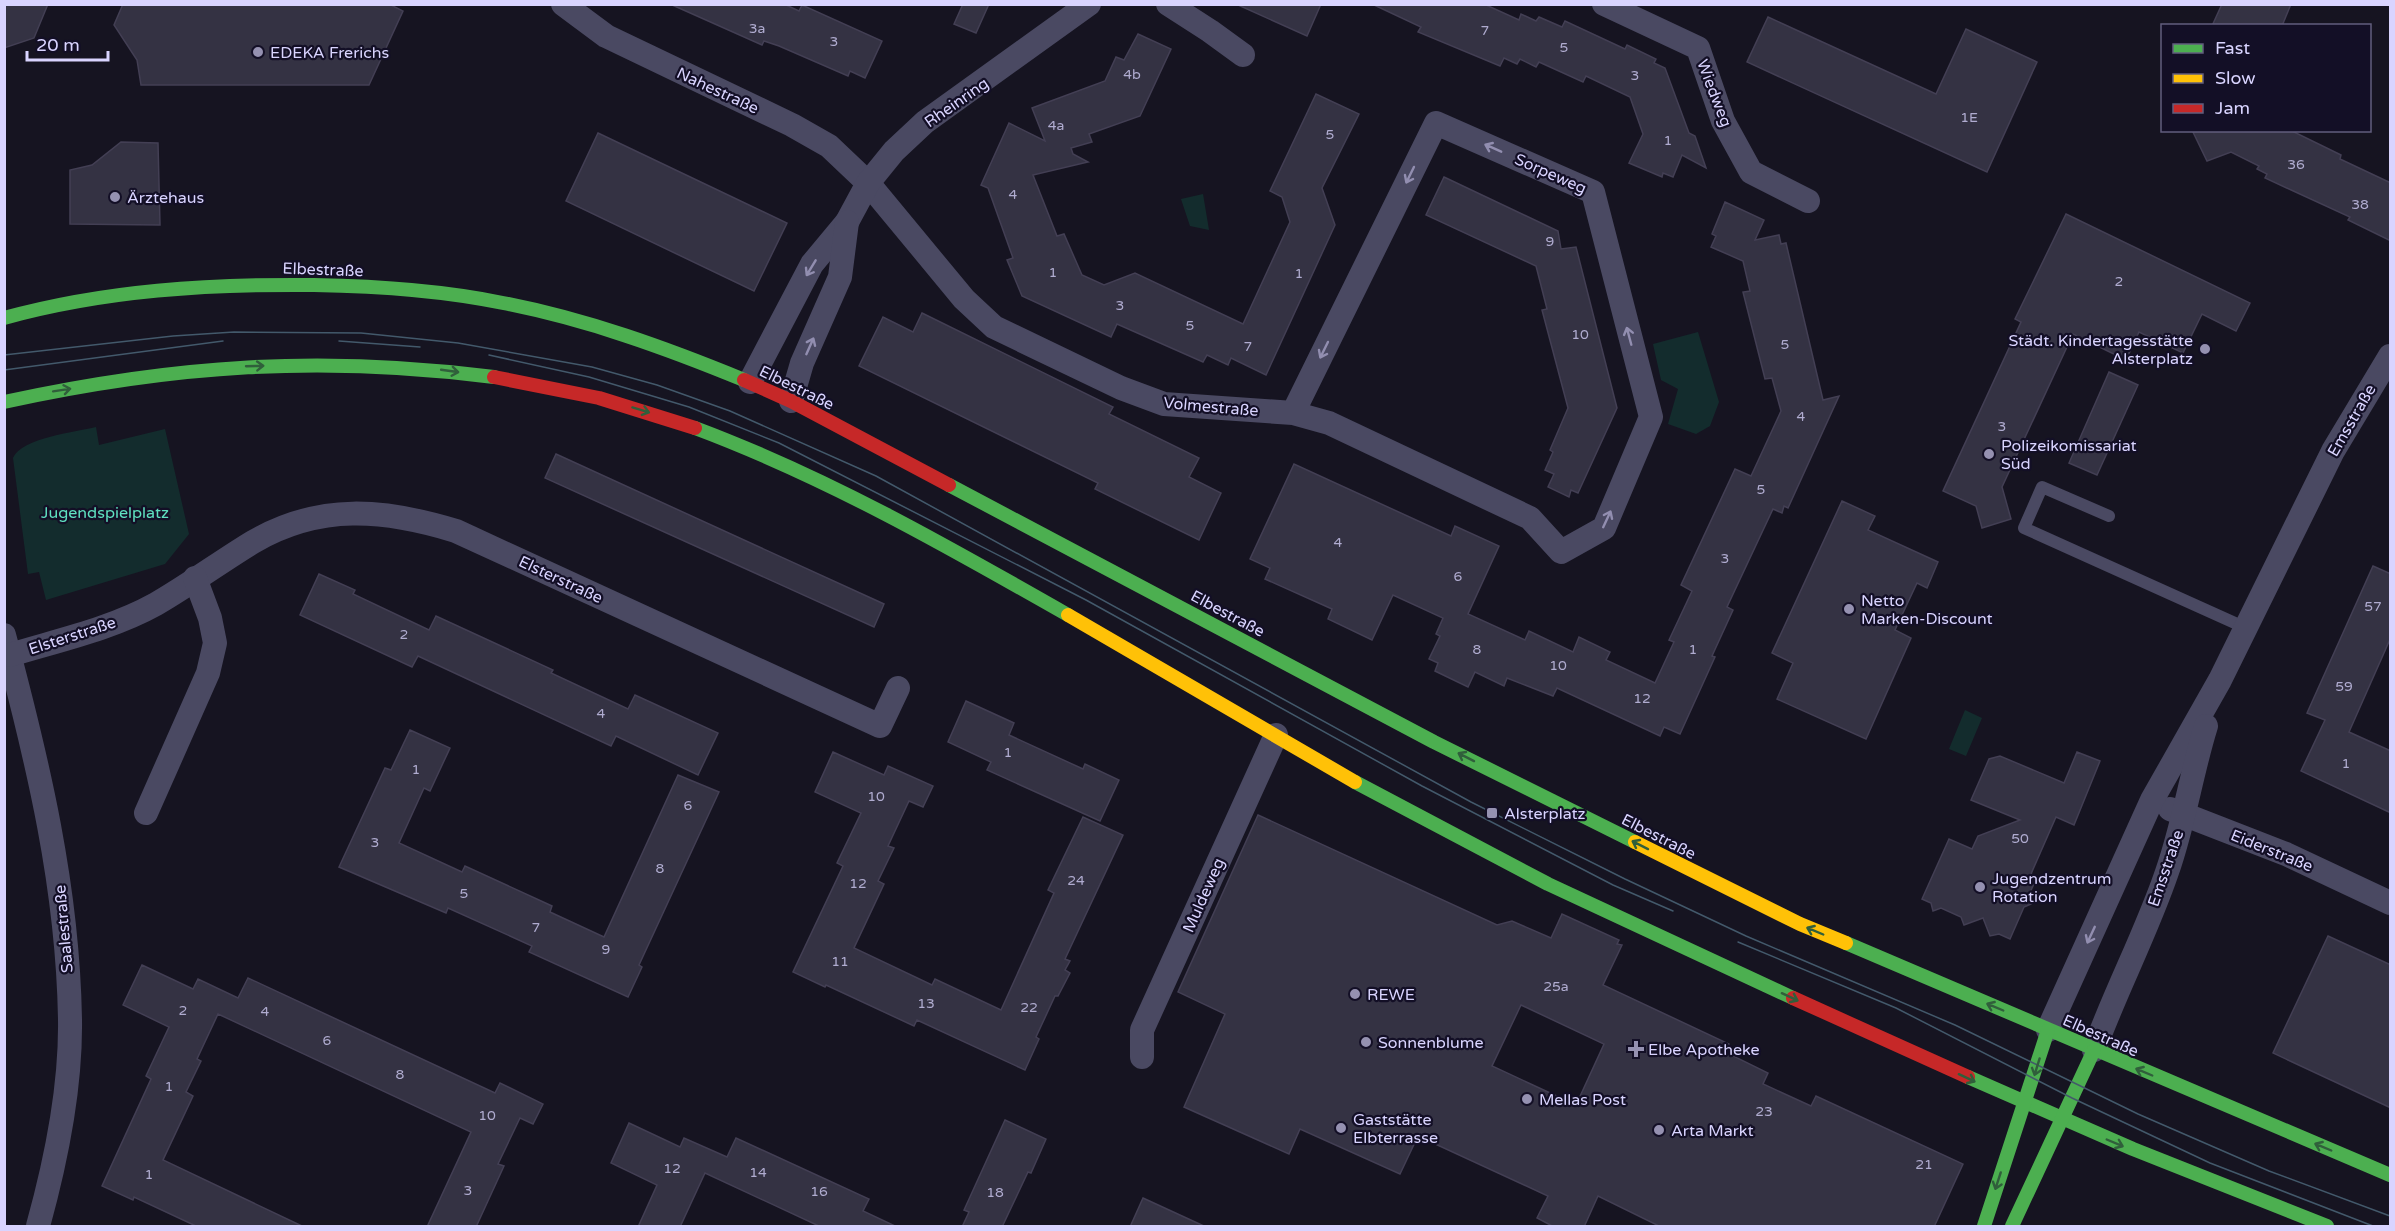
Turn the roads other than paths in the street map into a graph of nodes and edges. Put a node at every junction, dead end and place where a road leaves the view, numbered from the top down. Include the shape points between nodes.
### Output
1 (564, 4) edge
2 (1089, 4) edge
3 (1168, 4) edge
4 (1605, 4) edge
5 (1243, 55) dead end
6 (868, 183) junction
7 (1808, 201) dead end
8 (847, 222) junction
9 (4, 318) edge
10 (2391, 356) edge
11 (750, 382) junction
12 (791, 401) junction
13 (4, 402) edge
14 (1293, 413) junction
15 (2109, 516) dead end
16 (1561, 552) joint
17 (195, 578) junction
18 (2246, 628) junction
19 (7, 645) edge
20 (2220, 680) junction
21 (898, 688) dead end
22 (1275, 735) junction
23 (2152, 800) junction
24 (146, 813) dead end
25 (2183, 814) junction
26 (2391, 903) edge
27 (2048, 1030) junction
28 (2094, 1050) junction
29 (1142, 1057) dead end
30 (2023, 1104) junction
31 (2061, 1120) junction
32 (2391, 1176) edge
33 (38, 1227) edge
34 (1984, 1227) edge
35 (2012, 1227) edge
36 (2327, 1227) edge

1 - 6 street, Nahestraße via 606,36 829,146
2 - 6 street, Rheinring via 925,122
3 - 5 street
4 - 7 street, Wiedweg via 1698,48 1723,121 1751,172
6 - 8 street, Rheinring
6 - 14 street, Volmestraße via 964,300 994,327 1111,384 1164,404
8 -> 11 street, Rheinring via 812,264
12 -> 8 street, Rheinring via 802,363 840,277
9 - 11 street, Elbestraße via 138,289 240,284 413,289 512,304 616,331
10 - 18 street, Emsstraße via 2333,451
11 - 12 street, Elbestraße
27 -> 12 street, Elbestraße via 1800,924 1679,866 1434,742
13 -> 22 street via 138,377 229,367 303,365 440,370 602,398 748,448 883,512
14 - 16 street, Volmestraße via 1329,423 1530,518
16 -> 14 street, Sorpeweg via 1604,528 1651,417 1593,192 1436,123
15 - 18 lane via 2042,487 2024,528
17 - 19 street, Elsterstraße via 105,628
17 - 21 street, Elsterstraße via 294,523 336,513 387,514 456,531 880,726
17 - 24 street via 215,643 208,673
18 - 20 street, Emsstraße
19 - 33 street, Saalestraße via 48,815 65,924 70,1022 65,1082 51,1179
20 - 23 street, Emsstraße
20 - 25 street, Emsstraße via 2193,765
22 - 29 street, Muldeweg via 1142,1030
22 -> 30 street via 1470,844 1647,932
23 - 25 street, Eiderstraße
23 -> 27 street, Emsstraße
25 - 26 street, Eiderstraße via 2286,854
25 - 28 street, Emsstraße via 2167,872
27 - 28 street, Elbestraße
27 -> 30 street
28 - 31 street
32 -> 28 street, Elbestraße
30 - 31 street
30 -> 34 street
31 - 35 street
31 -> 36 street

